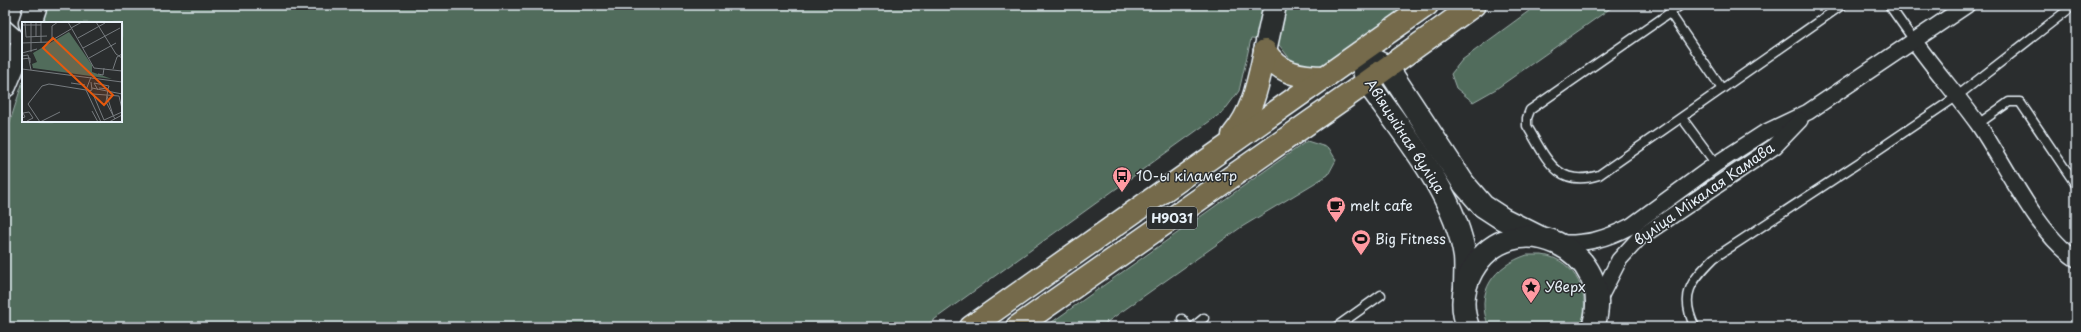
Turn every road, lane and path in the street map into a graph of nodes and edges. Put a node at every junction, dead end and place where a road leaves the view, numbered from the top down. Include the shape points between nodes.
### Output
1 (36, 5) edge
2 (1275, 5) edge
3 (1427, 5) edge
4 (1474, 5) edge
5 (1681, 5) edge
6 (1842, 5) edge
7 (1889, 5) edge
8 (1967, 5) edge
9 (2074, 5) edge
10 (1670, 13) junction
11 (30, 22) edge
12 (5, 28) edge
13 (22, 42) edge
14 (1915, 42) junction
15 (22, 45) edge
16 (1265, 51) junction
17 (1360, 53) junction
18 (1387, 67) junction
19 (1326, 77) junction
20 (1367, 82) junction
21 (5, 86) edge
22 (1722, 89) junction
23 (1956, 97) junction
24 (1808, 112) junction
25 (1682, 118) junction
26 (1978, 124) junction
27 (1224, 147) junction
28 (1716, 164) junction
29 (2076, 185) edge
30 (1549, 240) junction
31 (2076, 259) edge
32 (1465, 288) junction
33 (1382, 295) dead end
34 (1597, 303) junction
35 (1204, 318) dead end
36 (1182, 319) dead end
37 (1464, 322) edge
38 (971, 327) edge
39 (1017, 327) edge
40 (1188, 327) edge
41 (1193, 327) edge
42 (1336, 327) edge
43 (1593, 327) edge
44 (1695, 327) edge

1 - 11 main road
2 - 16 main road
3 - 17 main road, Н9031
4 - 18 main road, Н9031
5 - 10 lane
6 - 22 lane
7 - 14 lane
8 - 14 street, вуліца Мікалая Камава
9 - 23 lane
10 - 22 lane
10 - 25 lane via 1530,110 1527,126 1554,169 1567,177 1586,179 1599,175
12 - 13 street
14 - 23 street
14 - 24 street, вуліца Мікалая Камава
15 - 21 main road
16 - 19 main road via 1278,67 1287,72 1306,77
16 - 27 main road via 1252,104 1243,122
17 - 18 main road, Авіяцыйная вуліца
17 - 19 main road, Н9031
17 - 20 main road, Авіяцыйная вуліца
18 - 20 main road, Н9031
18 - 30 main road, Авіяцыйная вуліца via 1464,184 1483,206 1503,219
19 - 27 main road, Н9031
20 - 32 main road, Авіяцыйная вуліца via 1440,187 1452,212 1465,258
20 - 39 main road, Н9031
22 - 25 lane
23 - 26 street
23 - 44 lane via 1714,258 1698,274 1686,296 1690,317
24 - 28 street, вуліца Мікалая Камава via 1764,133
24 - 34 street, вуліца Мікалая Камава via 1775,146 1639,238 1619,260
25 - 28 lane
26 - 29 lane via 2009,102 2020,102
26 - 31 street via 2039,220 2065,252
27 - 38 main road, Н9031
28 - 30 street, вуліца Мікалая Камава via 1617,233 1582,244
30 - 32 main road via 1514,239 1490,250 1476,265
30 - 34 main road, Авіяцыйная вуліца via 1578,256 1595,286
32 - 37 main road, Авіяцыйная вуліца
33 - 42 lane
34 - 43 main road, Авіяцыйная вуліца
35 - 41 lane
36 - 40 lane

